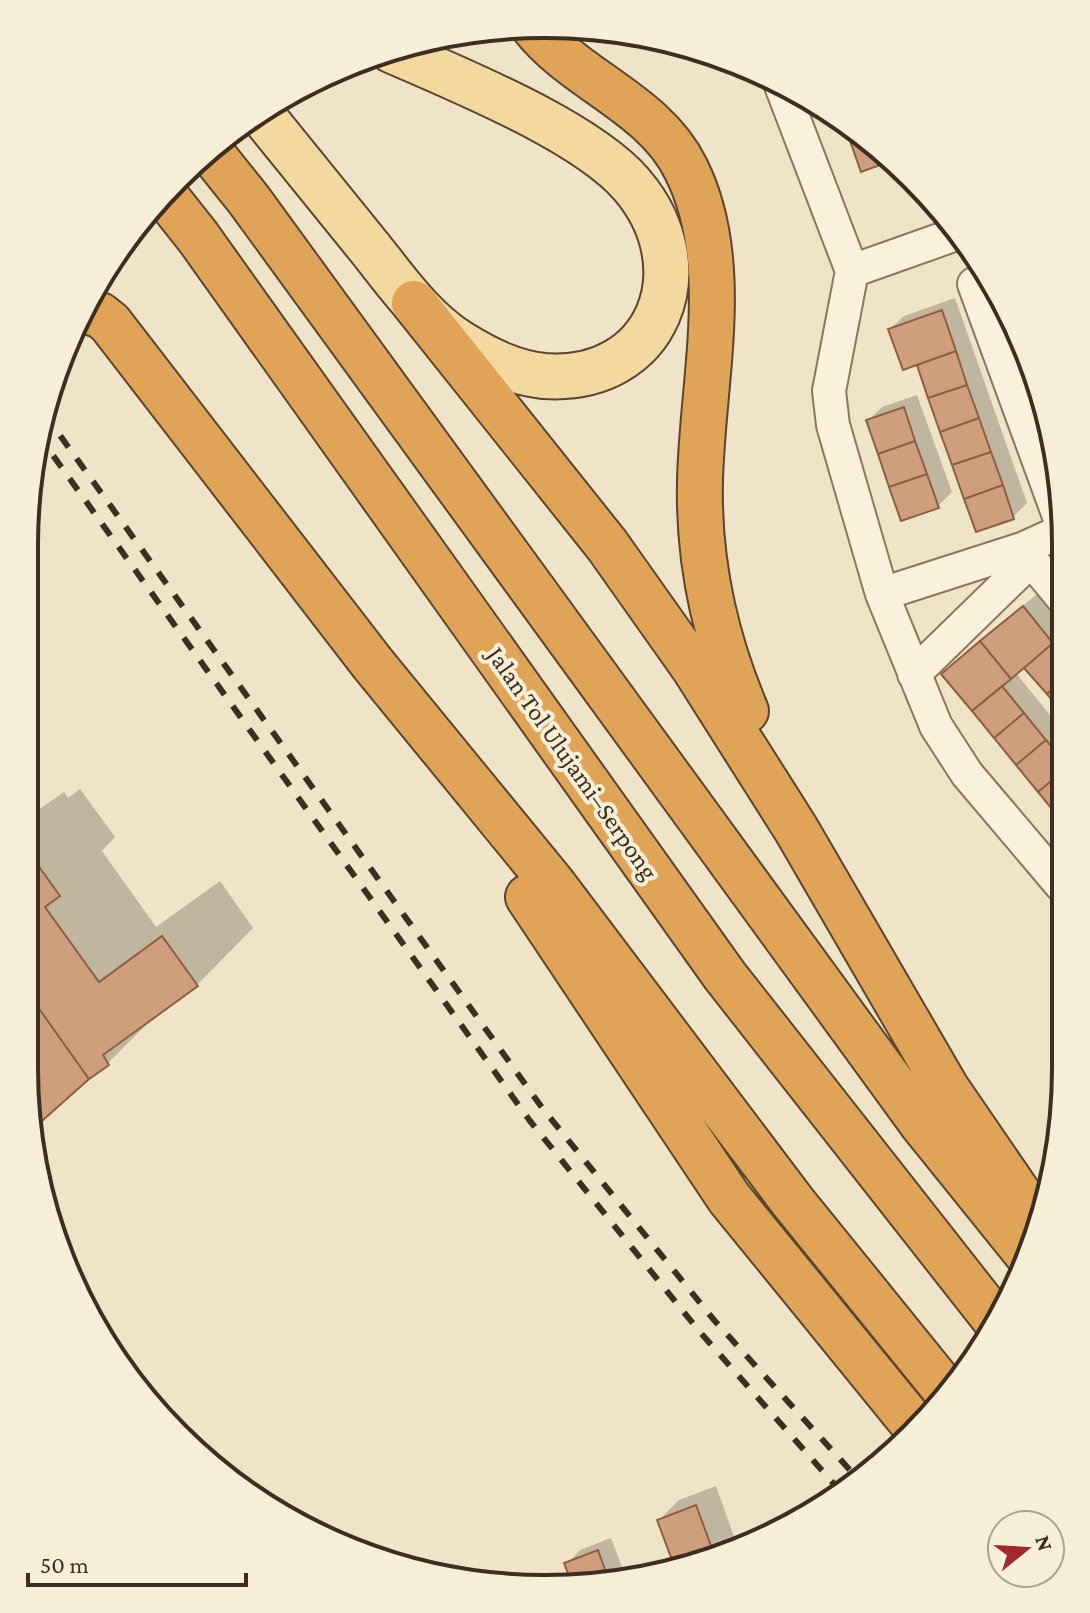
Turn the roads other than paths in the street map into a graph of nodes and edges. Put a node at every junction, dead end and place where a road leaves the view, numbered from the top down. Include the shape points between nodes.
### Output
1 (548, 38) edge
2 (407, 57) edge
3 (786, 100) edge
4 (267, 121) edge
5 (216, 159) edge
6 (171, 203) edge
7 (948, 237) edge
8 (852, 271) junction
9 (974, 284) dead end
10 (414, 303) junction
11 (94, 313) edge
12 (1049, 489) edge
13 (1052, 538) edge
14 (1026, 555) junction
15 (1052, 586) edge
16 (882, 594) junction
17 (373, 664) junction
18 (914, 674) junction
19 (796, 829) junction
20 (1052, 874) edge
21 (725, 976) junction
22 (1031, 1212) edge
23 (1020, 1245) edge
24 (989, 1312) edge
25 (975, 1336) edge
26 (941, 1384) edge
27 (910, 1420) edge

1 - 19 highway via 664,137 686,167 700,204 710,277 700,484 707,585 725,661
2 - 10 main road via 482,90 611,165 648,205 662,237 668,272 656,322 642,341 624,358 572,375 517,371 491,361 456,340
3 - 8 street
4 - 10 main road
5 - 23 highway via 923,1125
6 - 21 highway, Jalan Tol Ulujami–Serpong
7 - 8 street
8 - 16 street via 829,391 833,425
9 - 12 street
10 - 19 highway via 607,545 694,668
11 - 17 highway via 110,323
13 - 14 street
14 - 15 street
14 - 16 street
14 - 18 street
16 - 18 street
17 - 26 highway via 553,884 793,1202
17 - 27 highway via 729,1198
18 - 20 street via 936,726 967,774
19 - 22 highway via 947,1089
21 - 24 highway, Jalan Tol Ulujami–Serpong
21 - 25 highway

